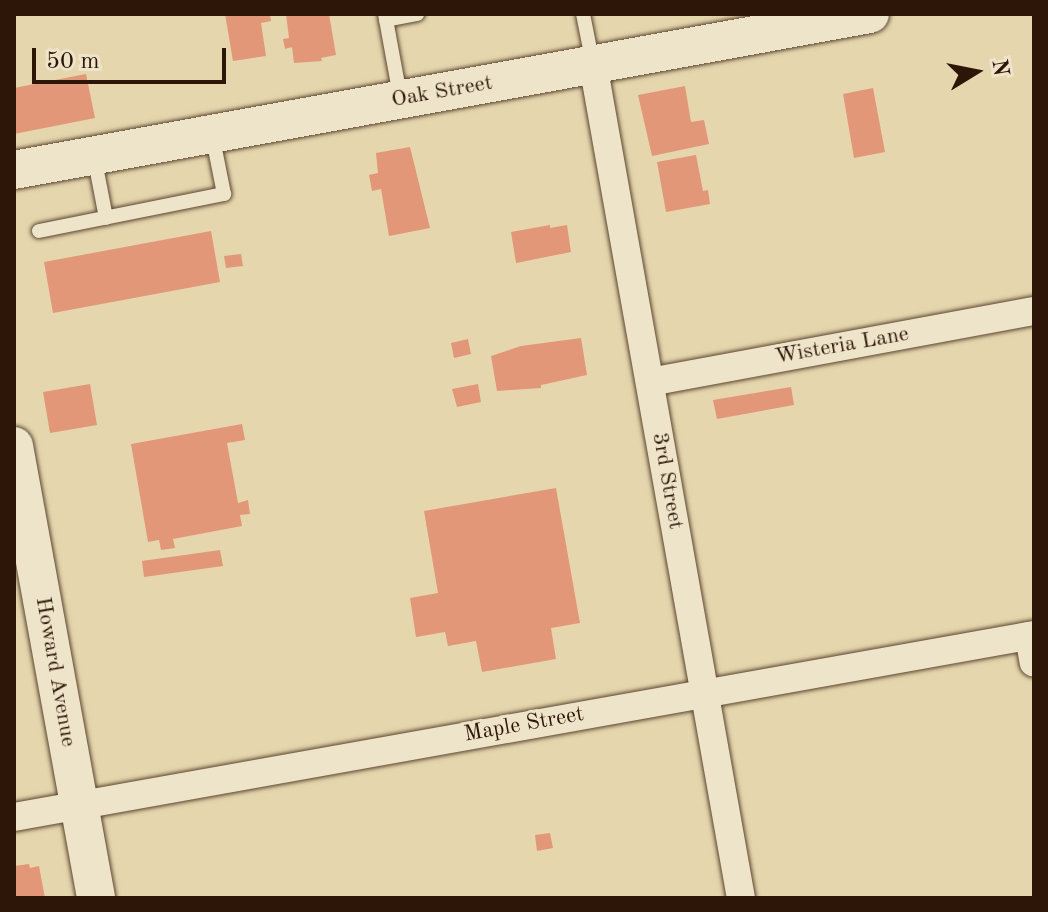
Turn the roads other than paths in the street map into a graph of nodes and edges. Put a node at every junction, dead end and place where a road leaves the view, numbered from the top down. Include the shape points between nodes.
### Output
1 (417, 14) edge
2 (583, 14) edge
3 (859, 15) edge
4 (385, 17) edge
5 (593, 64) junction
6 (401, 99) junction
7 (212, 134) junction
8 (94, 156) junction
9 (14, 170) edge
10 (106, 218) junction
11 (39, 231) dead end
12 (1034, 311) edge
13 (650, 382) junction
14 (14, 446) edge
15 (1032, 644) edge
16 (705, 693) junction
17 (79, 805) junction
18 (14, 817) edge
19 (96, 898) edge
20 (741, 898) edge

1 - 4 lane
2 - 5 lane
3 - 5 main road, Oak Street
4 - 6 lane
5 - 6 main road, Oak Street
5 - 13 street, 3rd Street
6 - 7 main road, Oak Street
7 - 8 main road, Oak Street
7 - 10 lane via 224,194
8 - 9 main road, Oak Street
8 - 10 lane
10 - 11 lane
12 - 13 street, Wisteria Lane
13 - 16 street, 3rd Street
14 - 17 main road, Howard Avenue
15 - 16 street, Maple Street
16 - 17 street, Maple Street
16 - 20 street, 3rd Street
17 - 18 street, Maple Street
17 - 19 main road, Howard Avenue

